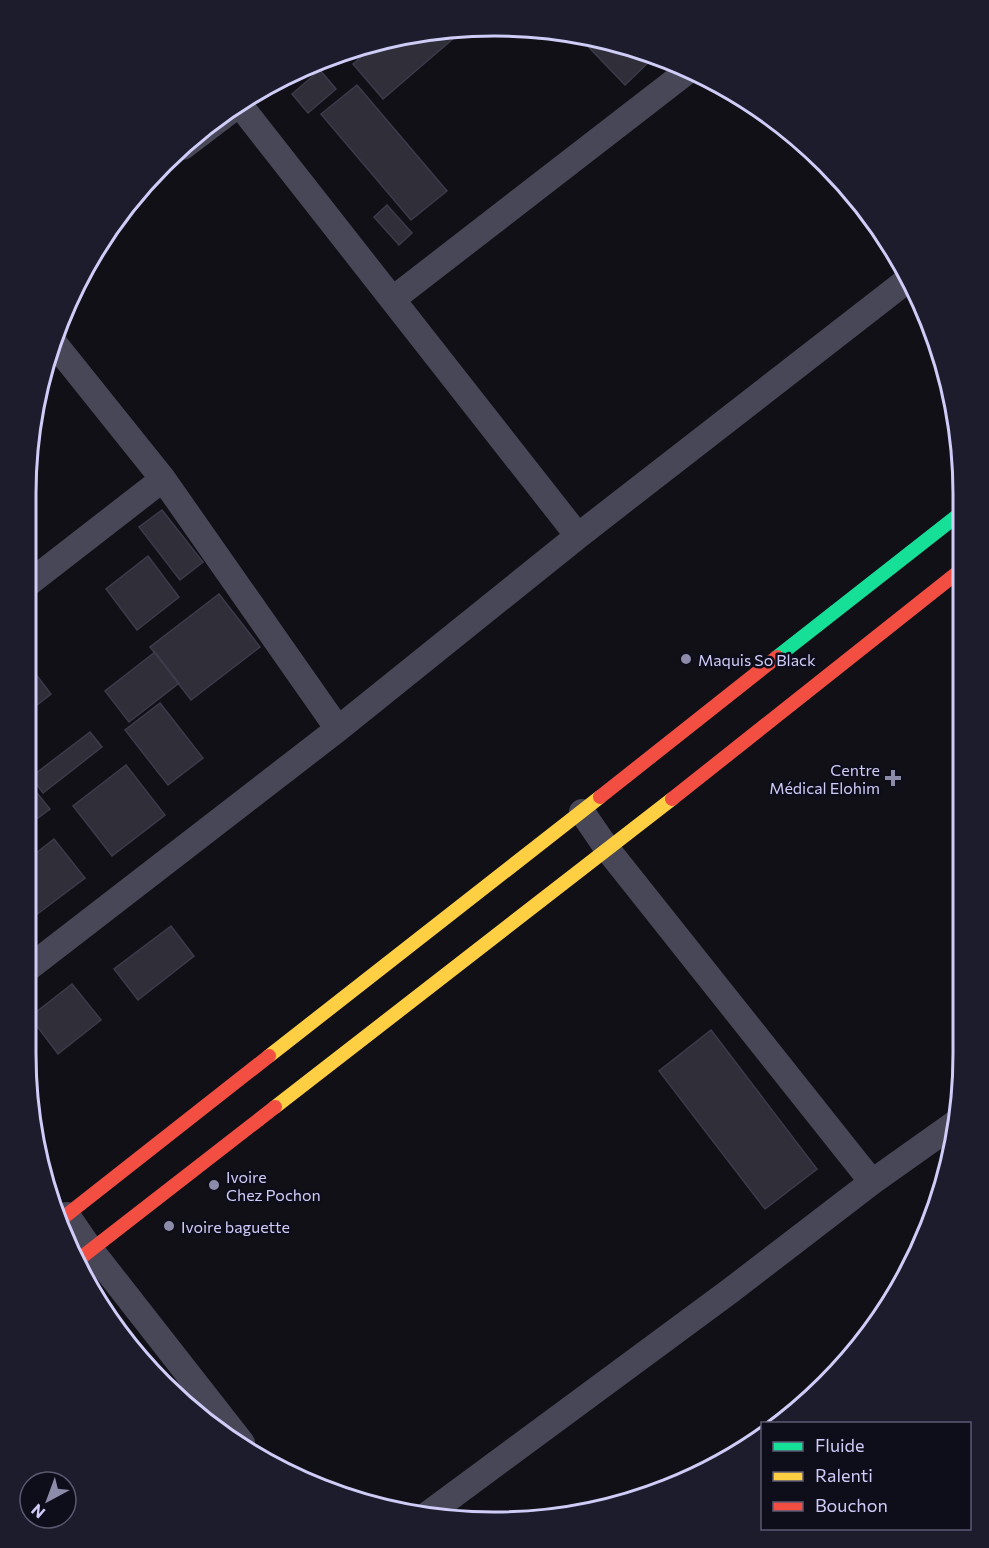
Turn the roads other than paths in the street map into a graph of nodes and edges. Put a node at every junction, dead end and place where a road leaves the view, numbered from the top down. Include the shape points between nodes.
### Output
1 (681, 76) edge
2 (245, 110) edge
3 (902, 284) edge
4 (393, 298) junction
5 (59, 350) edge
6 (163, 479) junction
7 (953, 519) edge
8 (578, 536) junction
9 (953, 576) edge
10 (36, 578) edge
11 (338, 729) junction
12 (582, 812) junction
13 (608, 850) junction
14 (36, 962) edge
15 (946, 1129) edge
16 (872, 1182) junction
17 (66, 1216) edge
18 (84, 1255) edge
19 (228, 1426) edge
20 (436, 1508) edge

1 - 4 street
2 - 4 street
3 - 8 street
4 - 8 street
5 - 6 street
6 - 10 street
6 - 11 street
7 - 12 main road
8 - 11 street
9 - 13 main road
11 - 14 street
12 - 13 street
12 - 17 main road
13 - 16 street
13 - 18 main road
15 - 16 street
16 - 20 street
18 - 19 street

